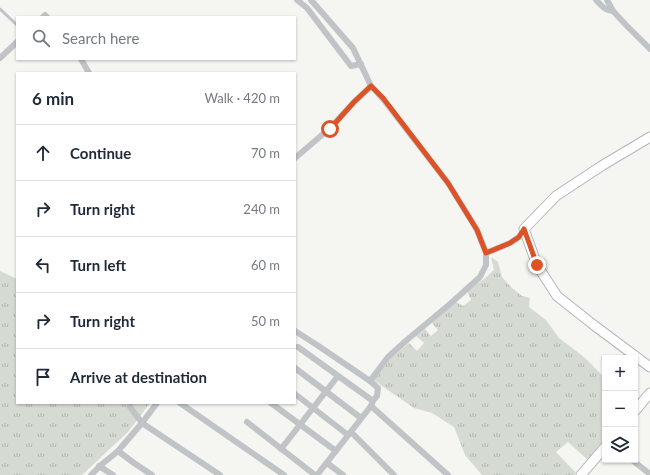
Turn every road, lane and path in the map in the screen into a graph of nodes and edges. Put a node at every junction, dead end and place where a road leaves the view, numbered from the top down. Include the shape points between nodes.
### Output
1 (297, 0) edge
2 (311, 0) edge
3 (596, 0) edge
4 (607, 0) edge
5 (0, 9) edge
6 (613, 10) junction
7 (16, 24) edge
8 (16, 43) edge
9 (650, 49) edge
10 (0, 58) edge
11 (82, 60) edge
12 (361, 64) junction
13 (88, 72) edge
14 (371, 86) junction
15 (650, 137) edge
16 (296, 157) edge
17 (524, 229) junction
18 (486, 253) junction
19 (296, 332) edge
20 (298, 347) dead end
21 (650, 367) edge
22 (296, 369) edge
23 (338, 376) junction
24 (370, 381) junction
25 (326, 391) junction
26 (650, 393) edge
27 (296, 395) edge
28 (372, 403) junction
29 (130, 404) edge
30 (156, 404) edge
31 (181, 404) edge
32 (272, 404) edge
33 (638, 407) edge
34 (313, 408) junction
35 (361, 418) junction
36 (142, 422) junction
37 (247, 422) dead end
38 (300, 424) junction
39 (350, 433) junction
40 (281, 449) junction
41 (118, 451) junction
42 (336, 451) junction
43 (602, 451) edge
44 (327, 463) junction
45 (636, 463) edge
46 (99, 466) junction
47 (585, 474) edge
48 (650, 474) edge
49 (91, 475) edge
50 (113, 475) edge
51 (152, 475) edge
52 (220, 475) edge
53 (283, 475) edge
54 (316, 475) edge
55 (343, 475) edge
56 (394, 475) edge
57 (448, 475) edge

1 - 12 street via 308,8 351,66
2 - 12 street via 353,48
3 - 6 street via 609,11
4 - 6 street
5 - 7 lane
6 - 9 street
8 - 10 street
11 - 13 street
12 - 14 street
14 - 16 street via 330,129
14 - 18 street via 448,183 477,230
15 - 17 street via 556,196
17 - 18 street via 519,237 510,243
17 - 21 street via 537,265 557,296
18 - 24 street via 486,265 480,276 388,356
19 - 24 street
20 - 23 street
22 - 25 street
23 - 25 street
23 - 28 street
24 - 28 street via 378,388 377,396
25 - 34 street
25 - 35 street
26 - 33 street
27 - 34 street
28 - 35 street
28 - 57 street
29 - 36 street
30 - 36 street
31 - 53 street
32 - 38 street
34 - 38 street
34 - 39 street
35 - 39 street
36 - 41 street
36 - 52 street
37 - 40 street
38 - 40 street
38 - 42 street
39 - 42 street
39 - 56 street
40 - 54 street
41 - 46 street
41 - 51 street
42 - 44 street
43 - 47 street
44 - 54 street
44 - 55 street
45 - 48 street
46 - 49 street
46 - 50 street

